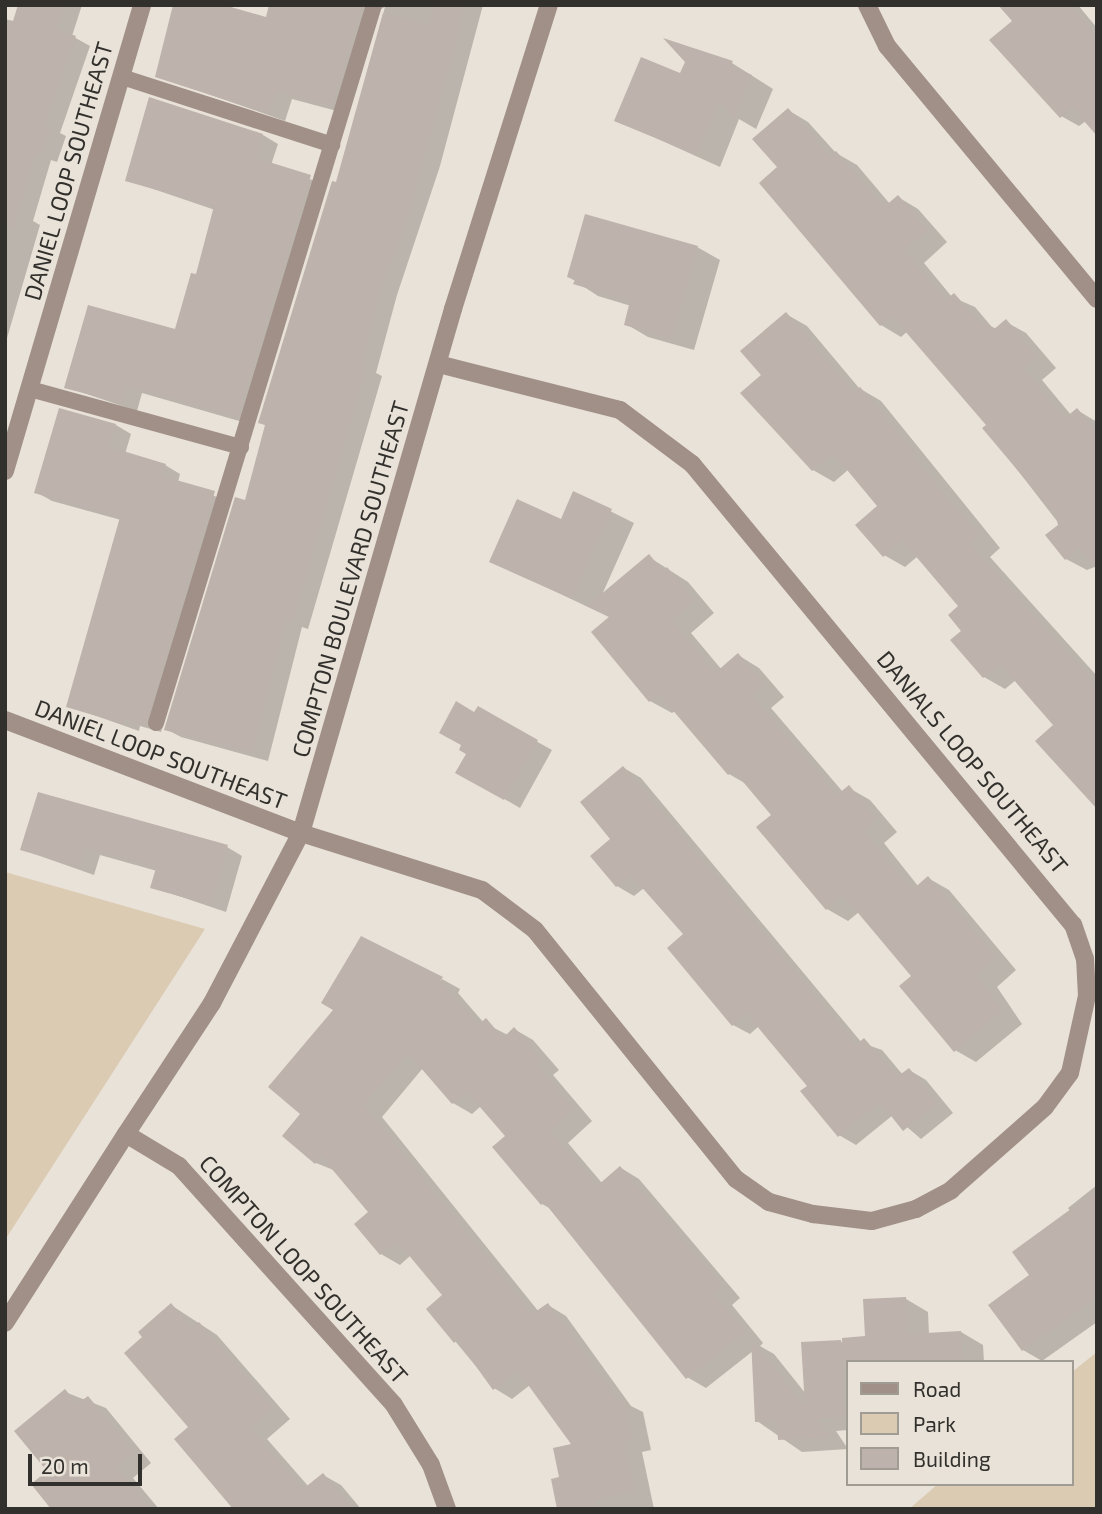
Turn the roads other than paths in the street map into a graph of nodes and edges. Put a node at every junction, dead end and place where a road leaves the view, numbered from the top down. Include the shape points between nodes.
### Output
1 (142, 5) edge
2 (374, 5) edge
3 (549, 5) edge
4 (867, 5) edge
5 (122, 77) junction
6 (332, 145) junction
7 (1097, 299) edge
8 (438, 365) junction
9 (30, 389) junction
10 (241, 447) junction
11 (5, 471) edge
12 (6, 720) edge
13 (156, 723) dead end
14 (301, 833) junction
15 (126, 1135) junction
16 (5, 1323) edge
17 (447, 1509) edge

1 - 5 street, DANIEL LOOP SOUTHEAST
2 - 6 lane
3 - 8 street, COMPTON BOULEVARD SOUTHEAST
4 - 7 street via 887,46
5 - 6 lane
5 - 9 street, DANIEL LOOP SOUTHEAST
6 - 10 lane
8 - 14 street, COMPTON BOULEVARD SOUTHEAST
8 - 14 street, DANIALS LOOP SOUTHEAST via 620,410 692,464 1073,925 1085,959 1087,996 1070,1073 1045,1107 951,1190 916,1209 872,1221 813,1214 769,1202 736,1179 527,923 482,890
9 - 10 lane
9 - 11 street, DANIEL LOOP SOUTHEAST
10 - 13 lane
12 - 14 street, DANIEL LOOP SOUTHEAST
14 - 15 street, COMPTON BOULEVARD SOUTHEAST via 212,1003
15 - 16 street
15 - 17 street, COMPTON LOOP SOUTHEAST via 179,1166 394,1405 431,1465

